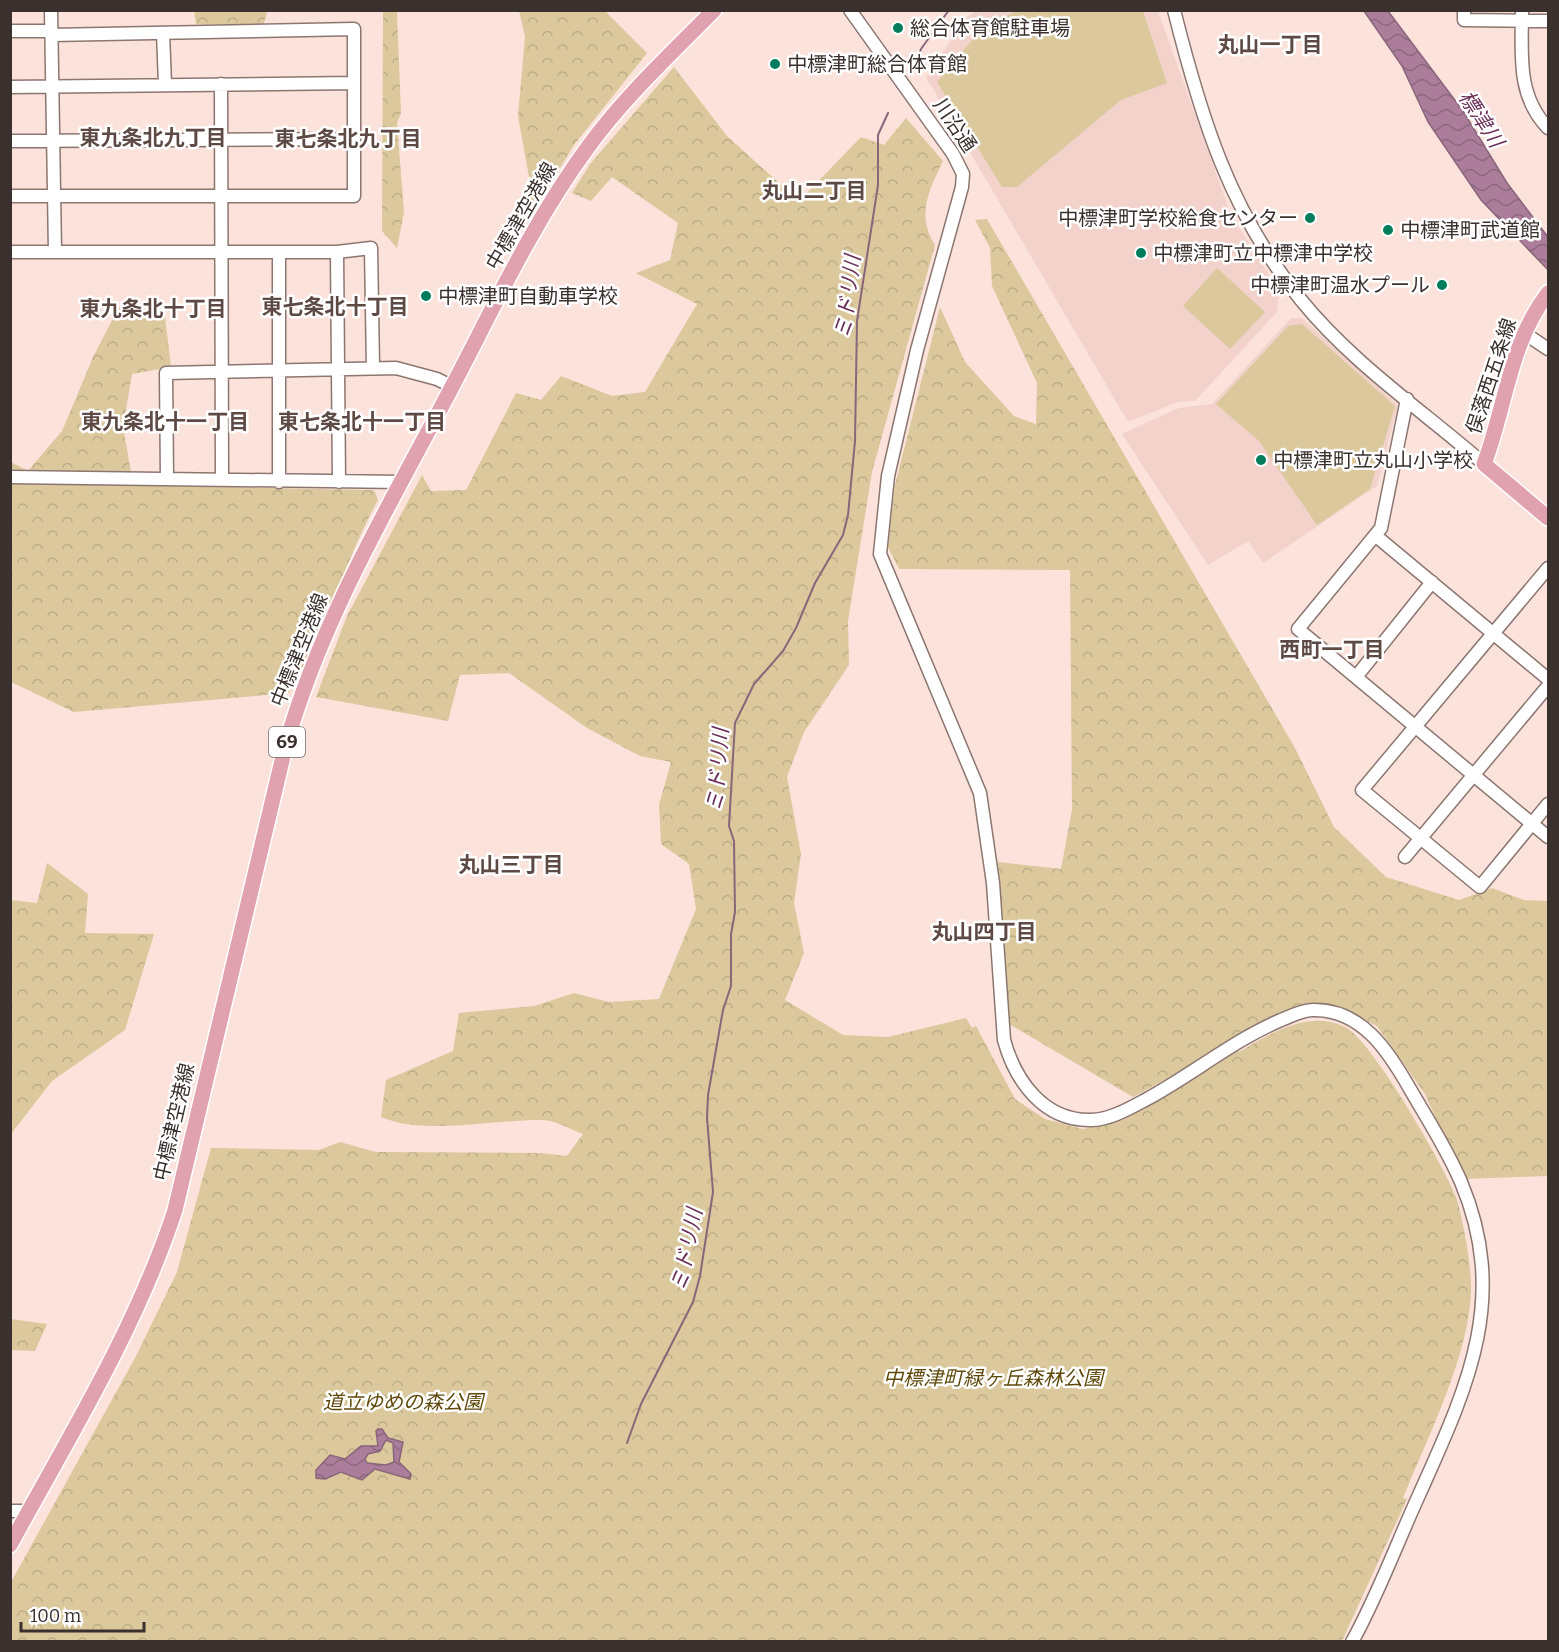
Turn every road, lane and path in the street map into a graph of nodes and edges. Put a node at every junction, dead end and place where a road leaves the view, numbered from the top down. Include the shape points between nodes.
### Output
1 (51, 10) edge
2 (714, 10) edge
3 (850, 10) edge
4 (1174, 10) edge
5 (1464, 10) edge
6 (1522, 16) edge
7 (1548, 21) edge
8 (10, 31) edge
9 (51, 33) junction
10 (164, 33) junction
11 (354, 83) junction
12 (165, 84) junction
13 (220, 84) junction
14 (10, 87) edge
15 (52, 87) junction
16 (1548, 128) edge
17 (354, 139) junction
18 (221, 140) junction
19 (10, 141) edge
20 (53, 141) junction
21 (221, 195) junction
22 (10, 196) edge
23 (54, 196) junction
24 (10, 252) edge
25 (55, 252) junction
26 (221, 252) junction
27 (279, 252) junction
28 (337, 252) junction
29 (1548, 294) edge
30 (1524, 333) junction
31 (1548, 349) edge
32 (373, 367) junction
33 (337, 369) junction
34 (277, 370) junction
35 (221, 371) junction
36 (453, 387) junction
37 (1407, 399) junction
38 (1484, 464) junction
39 (10, 477) edge
40 (167, 479) junction
41 (222, 480) junction
42 (279, 482) junction
43 (339, 482) junction
44 (401, 482) junction
45 (1548, 518) edge
46 (1376, 536) junction
47 (1548, 568) edge
48 (1432, 582) junction
49 (1493, 633) junction
50 (1356, 677) junction
51 (1548, 679) edge
52 (1548, 686) edge
53 (1415, 726) junction
54 (1474, 775) junction
55 (1548, 804) edge
56 (1532, 824) junction
57 (1548, 837) edge
58 (1421, 839) junction
59 (1405, 857) dead end
60 (10, 1511) edge
61 (29, 1512) junction
62 (10, 1545) edge
63 (1352, 1641) edge

1 - 9 street
2 - 36 main road, 中標津空港線 / 69 via 647,78 589,146 523,250
3 - 63 street, 川沿通 via 953,154 963,174 963,187 917,350 888,476 880,554 980,793 994,893 1004,1040 1011,1065 1021,1083 1043,1104 1075,1118 1104,1118 1188,1077 1243,1039 1300,1011 1338,1015 1371,1032 1389,1052 1444,1144 1472,1214 1483,1286 1481,1321 1470,1376
4 - 37 street via 1219,163 1254,235 1302,301 1342,344
5 - 6 street via 1464,20
6 - 7 street
6 - 16 street via 1523,81 1527,97
8 - 9 street
9 - 10 street
9 - 15 street
10 - 11 street via 354,29
10 - 12 street
11 - 13 street
11 - 17 street
12 - 13 street
12 - 15 street
13 - 18 street
14 - 15 street
15 - 20 street
17 - 18 street
17 - 21 street via 354,196
18 - 20 street
18 - 21 street
19 - 20 street
20 - 23 street
21 - 23 street
21 - 26 street
22 - 23 street
23 - 25 street
24 - 25 street
25 - 26 street
26 - 27 street
26 - 35 street
27 - 28 street
27 - 34 street
28 - 32 street via 370,248
28 - 33 street
29 - 30 main road, 俣落西五条線
30 - 31 street
30 - 38 main road, 俣落西五条線
32 - 33 street
32 - 36 street via 396,368
33 - 34 street
33 - 43 street
34 - 35 street
34 - 42 street
35 - 40 street via 166,373
35 - 41 street
36 - 44 main road, 中標津空港線 / 69
37 - 38 street
37 - 46 street via 1382,528
38 - 45 main road, 俣落西五条線
39 - 40 street
40 - 41 street
41 - 42 street
42 - 43 street
43 - 44 street
44 - 61 main road, 中標津空港線 / 69 via 333,614 299,698 164,1244 132,1323
46 - 48 street
46 - 50 street via 1298,629
47 - 49 street
48 - 49 street
48 - 50 street
49 - 51 street
49 - 53 street
50 - 53 street
52 - 54 street
53 - 54 street
53 - 58 street via 1362,790
54 - 56 street
54 - 58 street
55 - 56 street
56 - 57 street
56 - 58 street via 1479,887
58 - 59 street
60 - 61 street
61 - 62 main road, 中標津空港線 / 69

